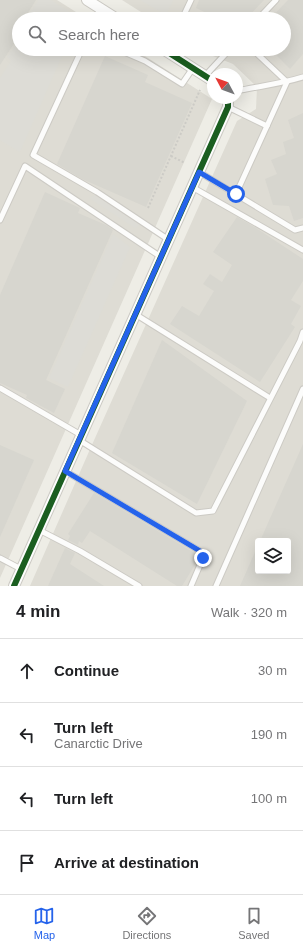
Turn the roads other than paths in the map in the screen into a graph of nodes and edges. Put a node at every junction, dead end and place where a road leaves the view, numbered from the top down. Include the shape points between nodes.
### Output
1 (87, 0) edge
2 (191, 0) edge
3 (276, 0) edge
4 (100, 8) junction
5 (99, 12) edge
6 (106, 12) edge
7 (185, 12) edge
8 (265, 12) edge
9 (79, 56) edge
10 (133, 56) edge
11 (175, 56) edge
12 (225, 56) edge
13 (259, 56) edge
14 (192, 68) junction
15 (216, 68) edge
16 (207, 77) edge
17 (303, 77) edge
18 (287, 82) junction
19 (243, 90) edge
20 (227, 104) edge
21 (231, 104) edge
22 (267, 126) junction
23 (199, 172) junction
24 (192, 186) junction
25 (236, 194) junction
26 (0, 220) edge
27 (303, 228) edge
28 (169, 240) junction
29 (303, 250) edge
30 (161, 257) junction
31 (135, 314) junction
32 (303, 332) edge
33 (0, 388) edge
34 (303, 389) edge
35 (270, 398) junction
36 (80, 438) junction
37 (65, 471) junction
38 (39, 530) junction
39 (0, 558) edge
40 (21, 569) junction
41 (14, 586) edge
42 (139, 586) edge
43 (191, 586) edge
44 (216, 586) edge

1 - 4 street
2 - 7 lane
3 - 8 lane
4 - 5 lane
4 - 6 street
9 - 28 lane via 33,155 97,192
10 - 14 lane via 182,84
11 - 14 street
12 - 15 lane
13 - 18 lane
14 - 16 street
17 - 18 lane
18 - 19 lane
18 - 22 lane
20 - 23 street
21 - 22 lane
22 - 25 lane
23 - 24 street
23 - 25 lane
24 - 28 street
24 - 29 lane
25 - 27 lane via 296,230
26 - 30 lane via 25,166
28 - 30 street
30 - 31 street
31 - 35 lane
31 - 36 street
32 - 35 lane
33 - 36 lane
34 - 44 lane
35 - 36 lane via 213,511 196,513
36 - 37 street
37 - 38 street
37 - 43 lane via 200,551 203,558
38 - 40 street
38 - 42 lane
39 - 40 lane
40 - 41 street

